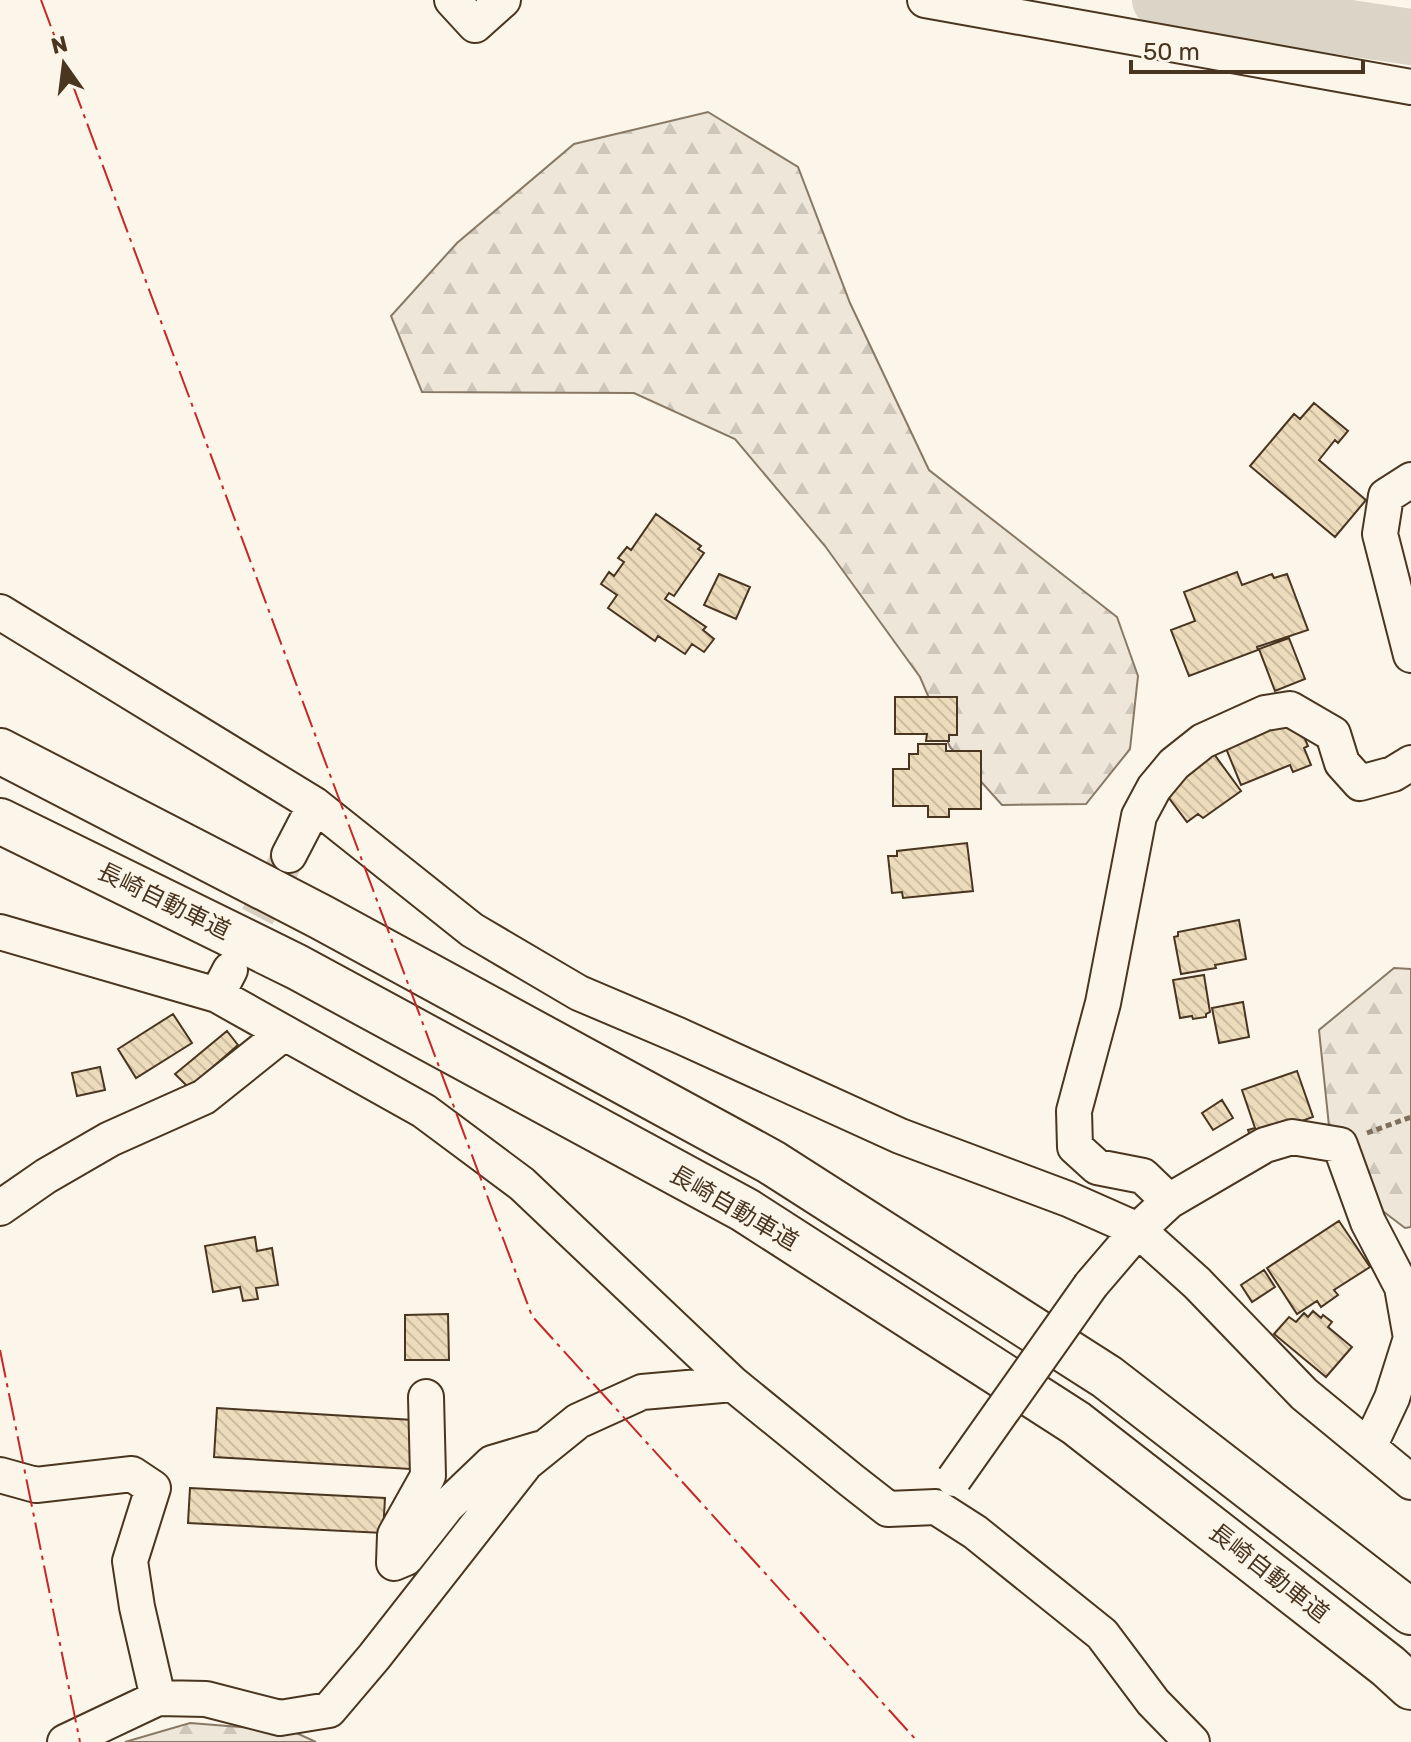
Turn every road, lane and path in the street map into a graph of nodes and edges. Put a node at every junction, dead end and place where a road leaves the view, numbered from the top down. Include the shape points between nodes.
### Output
1 (452, 0) edge
2 (503, 0) edge
3 (925, 0) edge
4 (1411, 87) edge
5 (1411, 480) edge
6 (0, 612) edge
7 (1411, 655) edge
8 (0, 751) edge
9 (1411, 763) edge
10 (315, 805) junction
11 (0, 821) edge
12 (289, 855) tunnel mouth
13 (0, 932) edge
14 (284, 1033) junction
15 (1411, 1117) edge
16 (1340, 1145) junction
17 (1169, 1201) junction
18 (0, 1208) edge
19 (1138, 1230) junction
20 (733, 1384) junction
21 (426, 1397) dead end
22 (547, 1446) junction
23 (1369, 1447) junction
24 (0, 1475) edge
25 (1411, 1482) edge
26 (945, 1493) junction
27 (1411, 1612) edge
28 (1411, 1687) edge
29 (158, 1698) junction
30 (65, 1742) edge
31 (1192, 1742) edge

1 - 2 street via 475,25
3 - 4 street
5 - 7 street via 1386,496 1380,534
6 - 10 street
8 - 27 highway via 321,917 771,1162 1107,1377
9 - 17 street via 1360,783 1342,763 1333,734 1290,709 1265,713 1203,741 1154,788 1139,816 1103,1003 1074,1111 1075,1147 1097,1167 1143,1176
10 - 12 street
10 - 19 street via 472,930 579,993 900,1136
11 - 28 highway, 長崎自動車道 via 297,967 745,1210 1076,1423
13 - 14 street via 224,983
14 - 18 street via 204,1097 110,1139
14 - 20 street via 424,1111 522,1184
15 - 16 path
16 - 17 street via 1292,1137 1265,1145
16 - 23 street via 1368,1222 1402,1287 1411,1338
17 - 19 street
19 - 23 street via 1304,1394
19 - 26 street, bridge via 1091,1285
20 - 22 street via 642,1392 578,1421
20 - 26 street via 888,1509
21 - 22 street via 428,1476 395,1535 394,1563 406,1558 447,1506 492,1463
22 - 29 street via 526,1463 329,1710 280,1718 206,1699
23 - 25 street
24 - 29 street via 36,1485 132,1474 153,1488 130,1561
26 - 31 street via 975,1532 1102,1634 1153,1702
29 - 30 street

